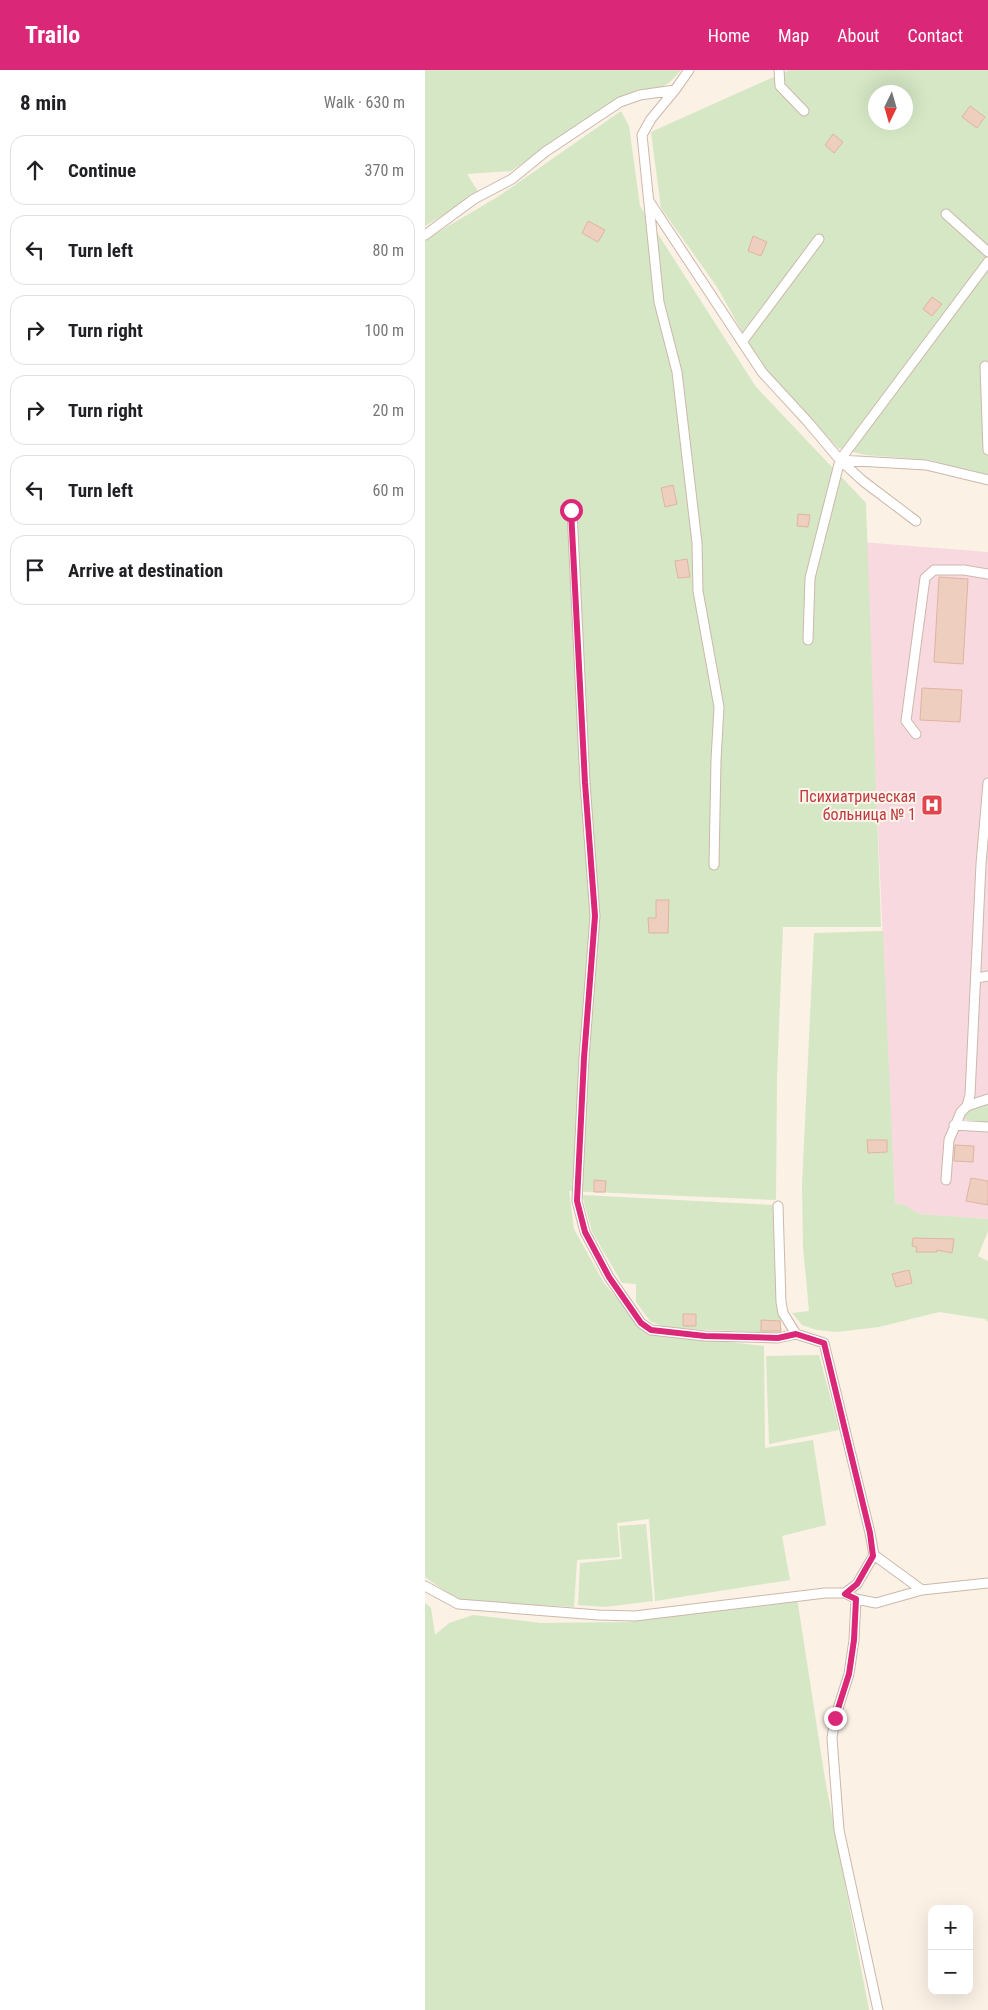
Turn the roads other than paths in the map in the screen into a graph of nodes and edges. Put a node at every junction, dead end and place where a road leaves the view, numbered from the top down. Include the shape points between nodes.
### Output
1 (689, 70) edge
2 (779, 70) edge
3 (675, 90) junction
4 (804, 111) dead end
5 (649, 200) junction
6 (947, 214) dead end
7 (425, 235) edge
8 (819, 239) dead end
9 (988, 252) edge
10 (988, 262) edge
11 (741, 342) junction
12 (985, 366) dead end
13 (988, 450) edge
14 (840, 460) junction
15 (988, 480) edge
16 (571, 510) dead end
17 (916, 521) dead end
18 (988, 574) edge
19 (808, 640) dead end
20 (915, 734) dead end
21 (988, 783) edge
22 (985, 864) edge
23 (714, 865) dead end
24 (988, 976) edge
25 (977, 978) junction
26 (988, 1099) edge
27 (967, 1106) junction
28 (954, 1126) junction
29 (988, 1127) edge
30 (946, 1180) dead end
31 (778, 1206) dead end
32 (796, 1334) junction
33 (873, 1556) junction
34 (988, 1583) edge
35 (425, 1586) edge
36 (922, 1590) junction
37 (845, 1594) junction
38 (856, 1599) junction
39 (878, 2010) edge

1 - 3 lane
2 - 4 lane via 780,86
3 - 5 lane via 651,119 642,136
3 - 7 lane via 640,95 620,102 545,152 512,179 475,199
5 - 11 lane
5 - 23 lane via 659,302 677,372 697,543 698,591 719,707
6 - 9 lane
8 - 11 lane
10 - 14 lane
11 - 14 lane via 762,372
12 - 13 lane
14 - 15 lane via 926,465
14 - 17 lane
14 - 19 lane via 811,578
16 - 32 lane via 595,916 577,1201 585,1232 609,1277 641,1323 651,1330 705,1336 778,1338
18 - 20 lane via 934,570 925,578 906,721
21 - 22 lane
22 - 25 lane
24 - 25 lane
25 - 27 lane
26 - 27 lane
27 - 28 lane
28 - 29 lane
28 - 30 lane via 949,1140
31 - 32 lane via 781,1302 783,1313
32 - 33 lane via 824,1343
33 - 36 lane
33 - 37 lane via 857,1584
34 - 36 lane
35 - 37 lane via 458,1604 635,1616 825,1593
36 - 38 lane via 876,1602
37 - 38 lane
38 - 39 lane via 849,1674 832,1738 839,1830

